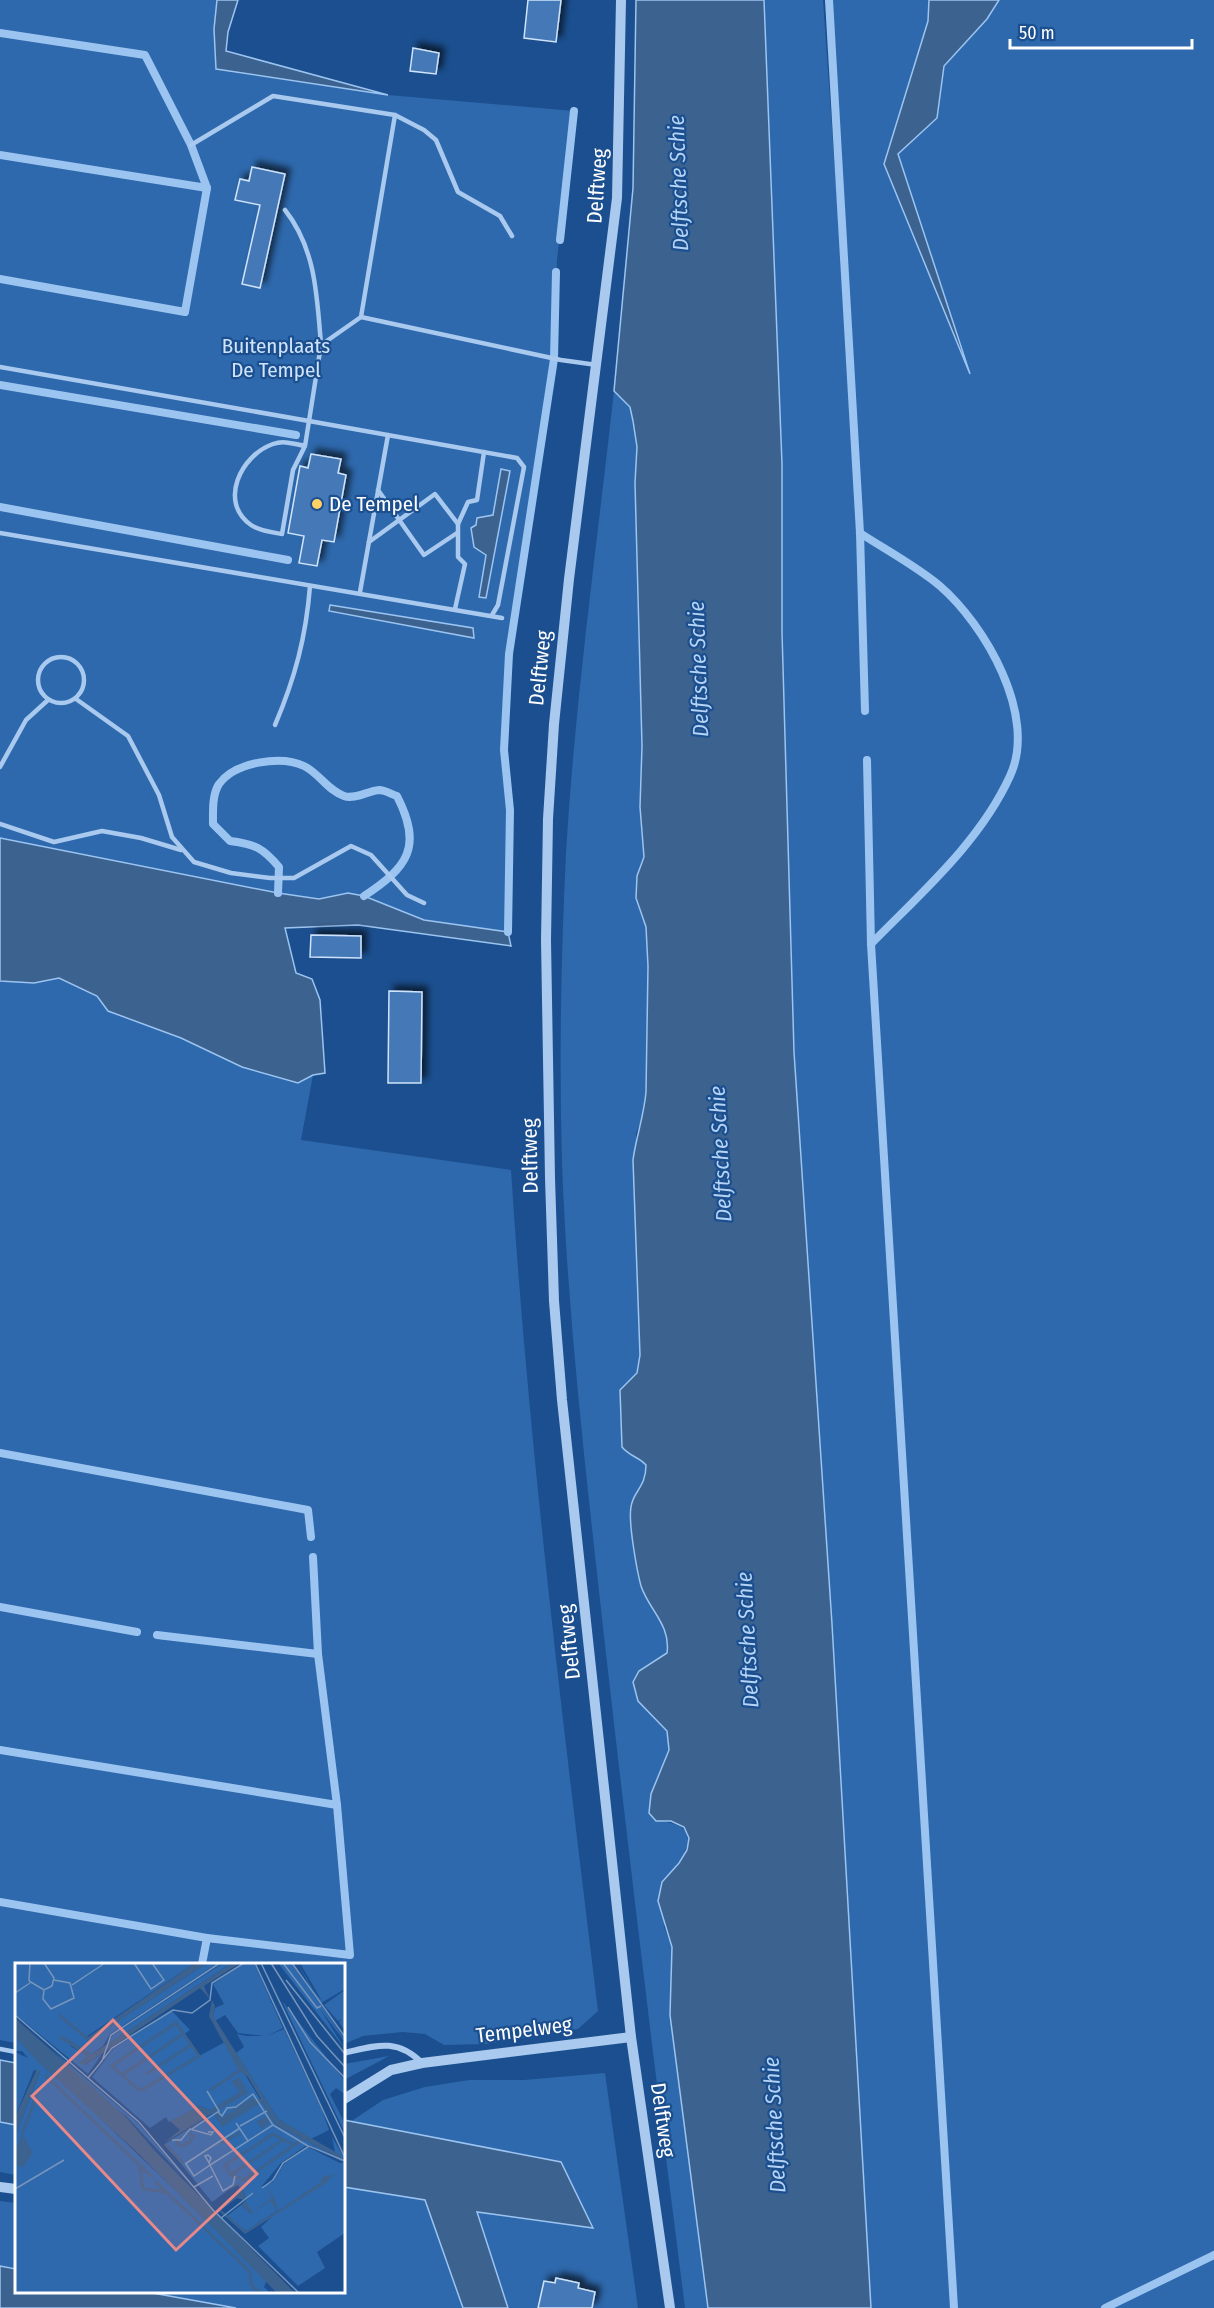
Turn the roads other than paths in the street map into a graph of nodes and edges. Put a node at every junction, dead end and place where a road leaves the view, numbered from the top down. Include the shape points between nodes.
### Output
1 (621, 0) edge
2 (395, 115) junction
3 (191, 145) dead end
4 (285, 210) dead end
5 (512, 236) dead end
6 (362, 317) junction
7 (321, 345) junction
8 (597, 365) junction
9 (0, 368) edge
10 (309, 421) junction
11 (388, 435) junction
12 (305, 446) junction
13 (484, 452) junction
14 (378, 490) junction
15 (399, 519) junction
16 (458, 524) junction
17 (0, 533) edge
18 (457, 533) junction
19 (369, 542) junction
20 (310, 586) junction
21 (360, 592) junction
22 (455, 609) junction
23 (492, 615) junction
24 (502, 618) dead end
25 (76, 699) junction
26 (48, 700) junction
27 (275, 725) dead end
28 (0, 767) edge
29 (0, 824) edge
30 (181, 850) junction
31 (424, 903) dead end
32 (631, 2037) junction
33 (0, 2049) edge
34 (15, 2052) edge
35 (345, 2054) edge
36 (422, 2063) junction
37 (345, 2098) edge
38 (0, 2187) edge
39 (15, 2189) edge
40 (670, 2308) edge

1 - 8 street, Delftweg via 617,198
2 - 3 lane via 273,96
2 - 5 lane via 424,129 436,140 458,192 500,216
2 - 6 lane
4 - 7 lane via 299,227 309,251
6 - 7 lane
6 - 8 lane
7 - 10 lane
8 - 32 street, Delftweg via 569,579 548,819 550,1178 557,1358
9 - 10 lane
10 - 11 lane
10 - 12 lane
11 - 13 lane
11 - 14 lane
12 - 12 lane via 293,470 282,534 249,524 239,514 235,502 234,489 243,469 252,457 274,444
13 - 16 lane via 477,500 468,502
13 - 23 lane via 517,458 524,467 498,605
14 - 15 lane
14 - 19 lane
15 - 16 lane via 435,494
15 - 18 lane via 424,555
15 - 19 lane
16 - 18 lane
17 - 20 lane
18 - 22 lane via 458,557 465,564
19 - 21 lane
20 - 21 lane
20 - 27 lane via 306,632
21 - 22 lane
22 - 23 lane
23 - 24 lane
25 - 26 lane via 67,704
25 - 26 lane via 83,682 82,672 77,661 62,656 51,658 41,667 38,677
25 - 30 lane via 128,736 159,795 172,837
26 - 28 lane via 27,720
29 - 30 lane via 54,842 102,831
30 - 31 lane via 194,862 231,873 294,878 351,846 372,855 396,885
32 - 36 street, Tempelweg
32 - 40 street, Delftweg
33 - 34 lane
35 - 36 street via 383,2044 409,2050
36 - 37 street, Tempelweg via 391,2070
38 - 39 street

